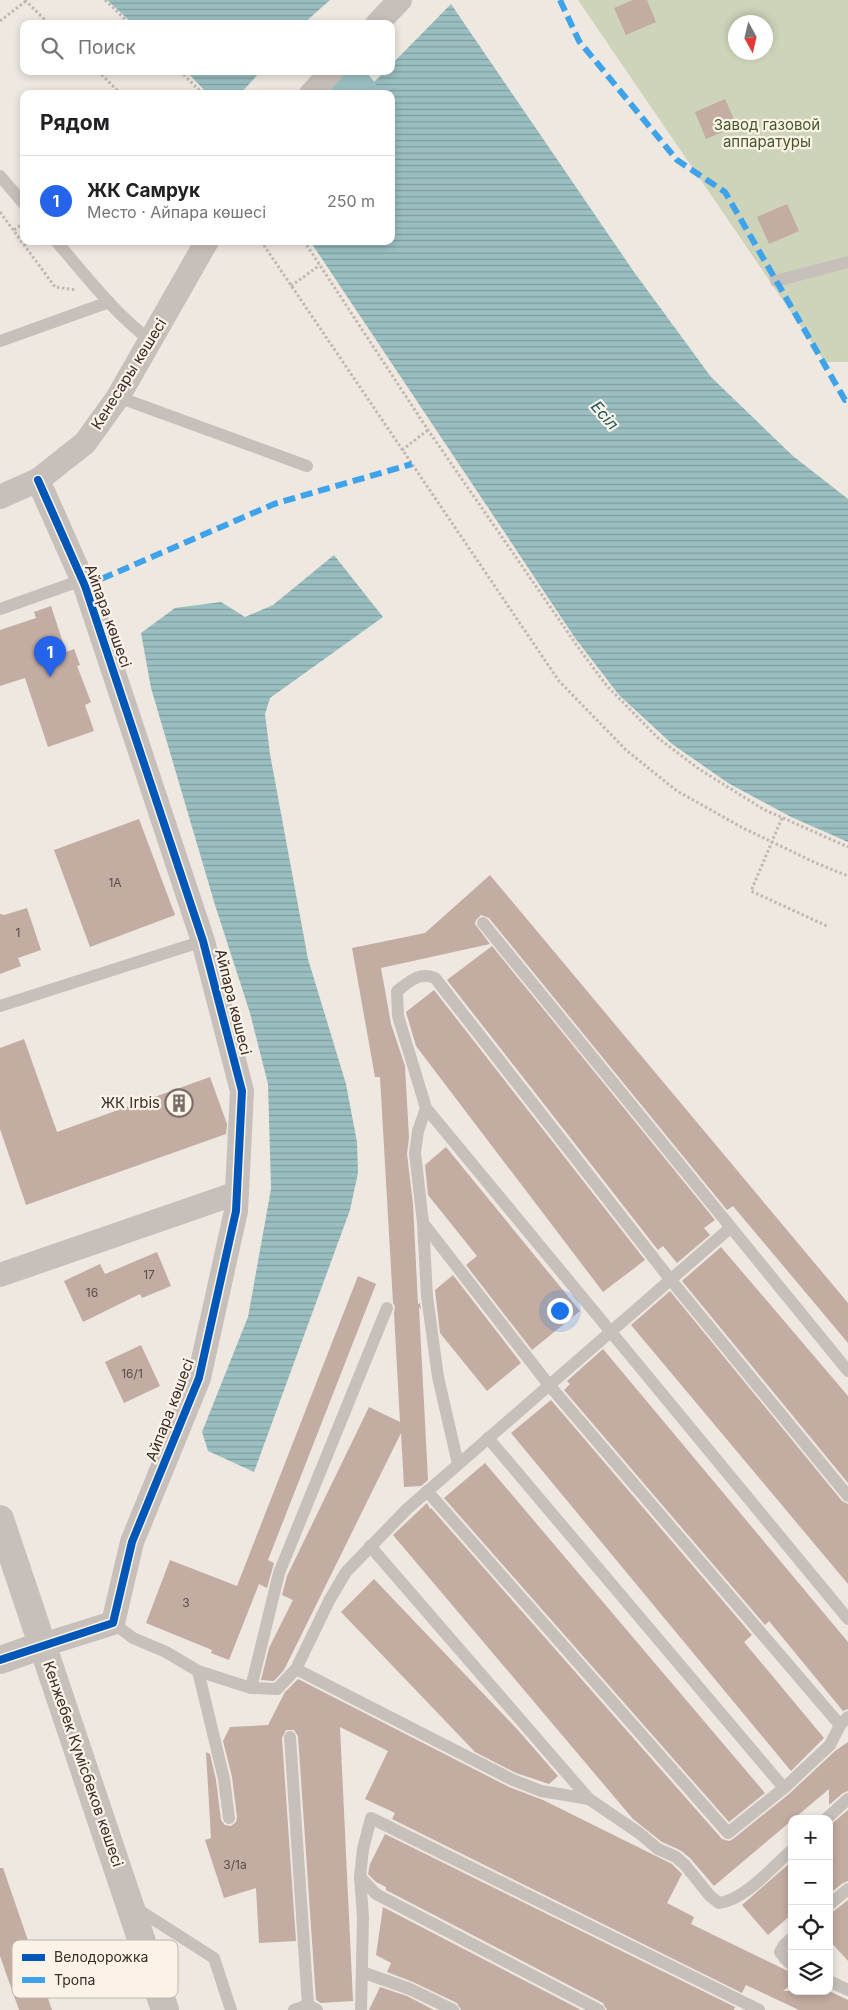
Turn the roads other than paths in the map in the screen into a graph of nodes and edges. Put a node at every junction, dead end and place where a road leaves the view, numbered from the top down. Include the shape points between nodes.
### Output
1 (400, 0) edge
2 (381, 20) edge
3 (328, 75) edge
4 (315, 90) edge
5 (0, 176) edge
6 (20, 199) edge
7 (59, 245) edge
8 (205, 245) edge
9 (848, 262) edge
10 (776, 281) dead end
11 (109, 302) junction
12 (0, 340) edge
13 (151, 341) junction
14 (118, 397) junction
15 (307, 466) dead end
16 (38, 480) junction
17 (0, 497) edge
18 (82, 580) junction
19 (0, 609) edge
20 (483, 923) dead end
21 (203, 940) junction
22 (0, 1006) edge
23 (426, 1108) junction
24 (237, 1193) junction
25 (423, 1223) junction
26 (730, 1228) junction
27 (0, 1275) edge
28 (670, 1279) junction
29 (388, 1308) dead end
30 (610, 1331) junction
31 (848, 1370) edge
32 (549, 1385) junction
33 (488, 1438) junction
34 (458, 1464) junction
35 (427, 1491) junction
36 (848, 1496) edge
37 (0, 1518) edge
38 (370, 1546) junction
39 (848, 1619) edge
40 (113, 1623) junction
41 (42, 1645) junction
42 (0, 1660) edge
43 (296, 1669) junction
44 (198, 1671) junction
45 (250, 1688) junction
46 (844, 1721) edge
47 (290, 1737) dead end
48 (784, 1788) junction
49 (589, 1798) junction
50 (848, 1799) edge
51 (830, 1815) edge
52 (229, 1818) dead end
53 (788, 1854) edge
54 (360, 1878) junction
55 (848, 1889) edge
56 (833, 1902) edge
57 (130, 1905) junction
58 (142, 1940) edge
59 (788, 1942) edge
60 (788, 1962) edge
61 (362, 1972) junction
62 (833, 1984) edge
63 (848, 1990) edge
64 (162, 1998) edge
65 (312, 2008) edge
66 (166, 2010) edge
67 (231, 2010) edge
68 (294, 2010) edge
69 (361, 2010) edge
70 (452, 2010) edge
71 (599, 2010) edge
72 (759, 2010) edge

1 - 2 street
3 - 4 street
5 - 6 lane
7 - 11 lane
8 - 13 street, Кенесары көшесі
9 - 10 lane
11 - 12 lane
11 - 13 lane
13 - 14 street, Кенесары көшесі
14 - 15 lane
14 - 16 street, Кенесары көшесі via 85,443
16 - 17 street, Кенесары көшесі
16 - 18 street, Айпара көшесі
18 - 19 lane
18 - 21 street, Айпара көшесі
20 - 26 lane
21 - 22 lane
21 - 24 street, Айпара көшесі via 242,1091
23 - 25 lane via 415,1153
23 - 28 lane via 404,1042 396,998 397,991 417,976 428,975 436,978
23 - 30 lane
24 - 27 street
24 - 40 street, Айпара көшесі via 236,1211 200,1378 132,1542
25 - 32 lane
25 - 34 lane via 427,1296 438,1377
26 - 28 lane
26 - 31 lane
28 - 30 lane
28 - 36 lane
29 - 45 lane via 279,1573
30 - 32 lane
30 - 39 lane
32 - 33 lane
32 - 46 lane
33 - 34 lane
33 - 48 lane
34 - 35 lane
35 - 38 lane
35 - 48 lane via 728,1833
37 - 41 street, Кенжебек Күмісбеков көшесі
38 - 43 lane via 346,1572
38 - 49 lane
40 - 41 street
40 - 44 lane via 133,1638
41 - 42 street
41 - 57 street, Кенжебек Күмісбеков көшесі
43 - 45 lane via 277,1689
43 - 49 lane via 513,1780 541,1791
44 - 45 lane
44 - 52 lane via 224,1779
46 - 48 lane via 830,1745
47 - 65 lane
49 - 53 lane via 658,1849 676,1857 719,1903 728,1902 744,1892
50 - 51 lane
54 - 61 lane
54 - 71 lane via 376,1894
54 - 72 lane via 371,1818
55 - 56 lane
57 - 58 street, Кенжебек Күмісбеков көшесі
57 - 67 lane via 214,1958
59 - 60 lane via 780,1952
61 - 69 lane
61 - 70 lane via 410,1989
62 - 63 lane
64 - 66 street, Кенжебек Күмісбеков көшесі
65 - 68 lane

